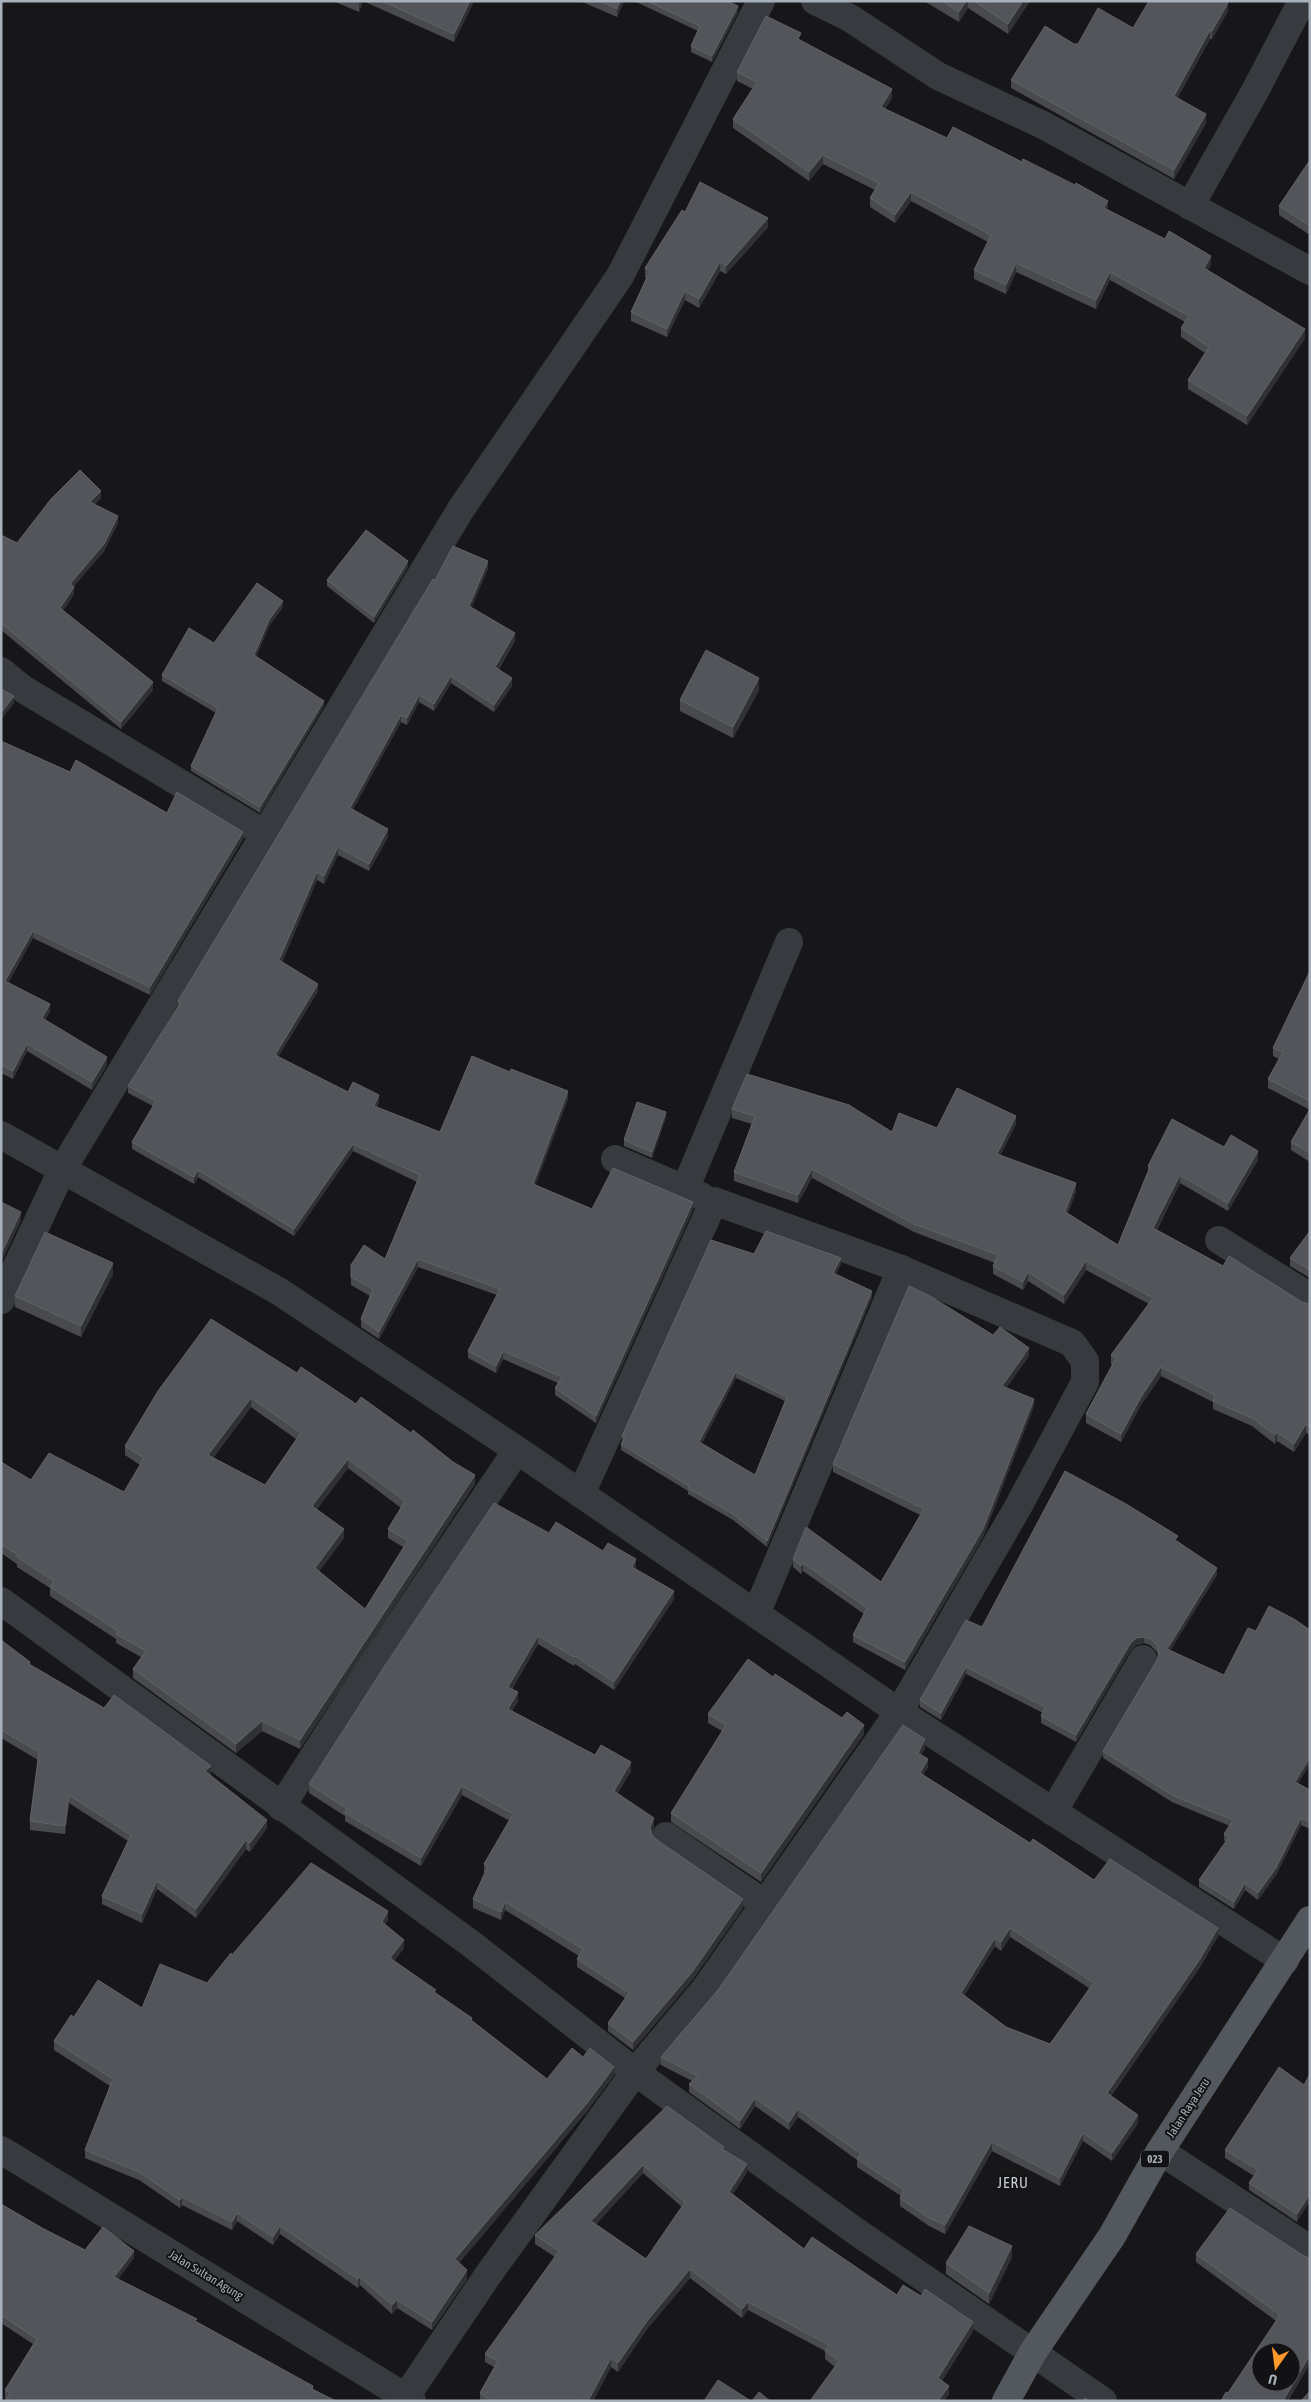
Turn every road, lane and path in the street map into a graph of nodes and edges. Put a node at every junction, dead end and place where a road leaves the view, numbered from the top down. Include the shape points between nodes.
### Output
1 (761, 1) edge
2 (815, 1) edge
3 (1302, 1) edge
4 (1190, 206) junction
5 (1310, 271) edge
6 (1, 671) edge
7 (265, 834) junction
8 (789, 942) dead end
9 (1, 1135) edge
10 (615, 1159) dead end
11 (62, 1170) junction
12 (685, 1189) junction
13 (714, 1201) junction
14 (1219, 1240) dead end
15 (900, 1269) junction
16 (1310, 1297) edge
17 (1, 1300) edge
18 (518, 1450) junction
19 (581, 1494) junction
20 (1, 1601) edge
21 (756, 1614) junction
22 (1143, 1659) dead end
23 (899, 1712) junction
24 (281, 1807) junction
25 (1053, 1812) junction
26 (666, 1836) dead end
27 (765, 1904) junction
28 (1310, 1920) edge
29 (1285, 1961) junction
30 (635, 2072) junction
31 (1, 2150) edge
32 (1160, 2151) junction
33 (1310, 2249) edge
34 (1033, 2352) junction
35 (407, 2399) edge
36 (1006, 2401) edge
37 (1103, 2401) edge

1 - 7 street via 620,276 461,510
2 - 4 street via 850,18 938,76 1043,125
3 - 4 street
4 - 5 street
6 - 7 street via 23,689
7 - 11 street
8 - 12 street
9 - 11 street
10 - 12 street
11 - 17 street
11 - 18 street via 280,1292
12 - 13 street
13 - 15 street
13 - 19 street
14 - 16 street
15 - 21 street
15 - 23 street via 1072,1343 1085,1361 1085,1382 1018,1507
18 - 19 street
18 - 24 street
19 - 21 street
20 - 24 street
21 - 23 street
22 - 25 street
23 - 25 street
23 - 27 street
24 - 30 street via 470,1943
25 - 29 street
26 - 27 street
27 - 30 street via 705,1989
28 - 29 main road, Jalan Raya Jeru / 023
29 - 32 main road, Jalan Raya Jeru / 023
30 - 34 street via 854,2230
30 - 35 street via 488,2275
31 - 35 street, Jalan Sultan Agung
32 - 33 street
32 - 34 main road, Jalan Raya Jeru / 023 via 1112,2236
34 - 36 main road, Jalan Raya Jeru / 023
34 - 37 street

